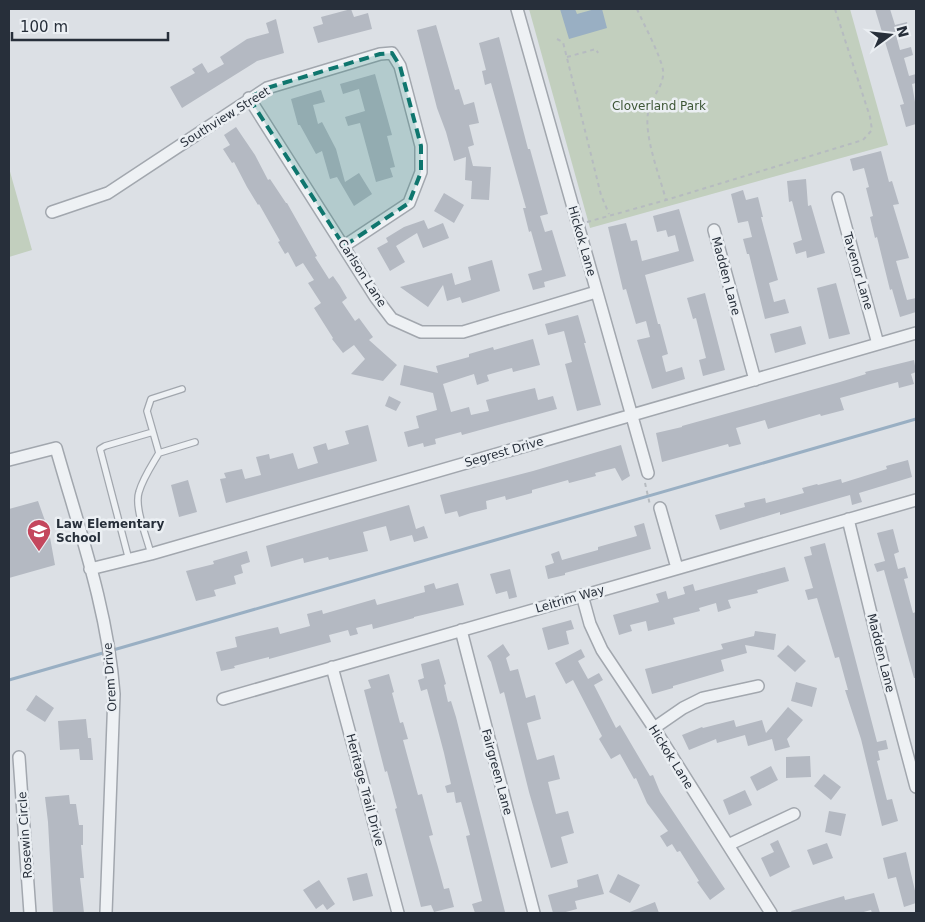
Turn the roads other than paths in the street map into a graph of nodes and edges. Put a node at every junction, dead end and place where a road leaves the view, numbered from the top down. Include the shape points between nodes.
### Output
1 (517, 9) edge
2 (250, 98) junction
3 (838, 198) dead end
4 (52, 212) dead end
5 (714, 230) dead end
6 (344, 246) junction
7 (596, 292) junction
8 (916, 333) edge
9 (878, 344) junction
10 (755, 380) junction
11 (182, 389) dead end
12 (633, 415) junction
13 (153, 432) junction
14 (195, 442) dead end
15 (159, 453) junction
16 (9, 460) edge
17 (646, 478) road end
18 (916, 500) edge
19 (655, 505) road end
20 (848, 519) junction
21 (151, 554) junction
22 (129, 560) junction
23 (677, 568) junction
24 (90, 569) junction
25 (582, 596) junction
26 (461, 630) junction
27 (332, 667) junction
28 (758, 686) dead end
29 (223, 699) dead end
30 (654, 728) junction
31 (19, 757) dead end
32 (916, 787) edge
33 (794, 814) dead end
34 (728, 846) junction
35 (30, 913) edge
36 (106, 913) edge
37 (398, 913) edge
38 (534, 913) edge
39 (771, 913) edge

1 - 7 street, Hickok Lane
2 - 4 street, Southview Street via 108,193
2 - 6 street, Carlson Lane
2 - 6 street, Southview Street via 267,88 392,53 400,66 421,146 421,172 408,203
3 - 9 street, Tavenor Lane
5 - 10 street, Madden Lane
6 - 7 street, Carlson Lane via 392,319 421,332 463,332
7 - 12 street, Hickok Lane
8 - 9 street, Segrest Drive
9 - 10 street, Segrest Drive
10 - 12 street, Segrest Drive
11 - 13 lane via 151,399 147,411
12 - 17 street, Hickok Lane
12 - 21 street, Segrest Drive
13 - 15 lane
13 - 22 lane via 100,449
14 - 15 lane
15 - 21 lane via 138,493 137,503
16 - 24 street, Orem Drive via 56,448
18 - 20 street, Leitrim Way
19 - 23 street
20 - 23 street, Leitrim Way
20 - 32 street, Madden Lane
21 - 22 street, Segrest Drive
22 - 24 street, Segrest Drive
23 - 25 street, Leitrim Way
24 - 36 street, Orem Drive via 112,661 114,694
25 - 26 street, Leitrim Way
25 - 30 street, Hickok Lane via 602,650
26 - 27 street, Leitrim Way
26 - 38 street, Fairgreen Lane
27 - 29 street, Leitrim Way
27 - 37 street, Heritage Trail Drive
28 - 30 street via 703,698
30 - 34 street, Hickok Lane
31 - 35 street, Rosewin Circle
33 - 34 street
34 - 39 street, Hickok Lane

